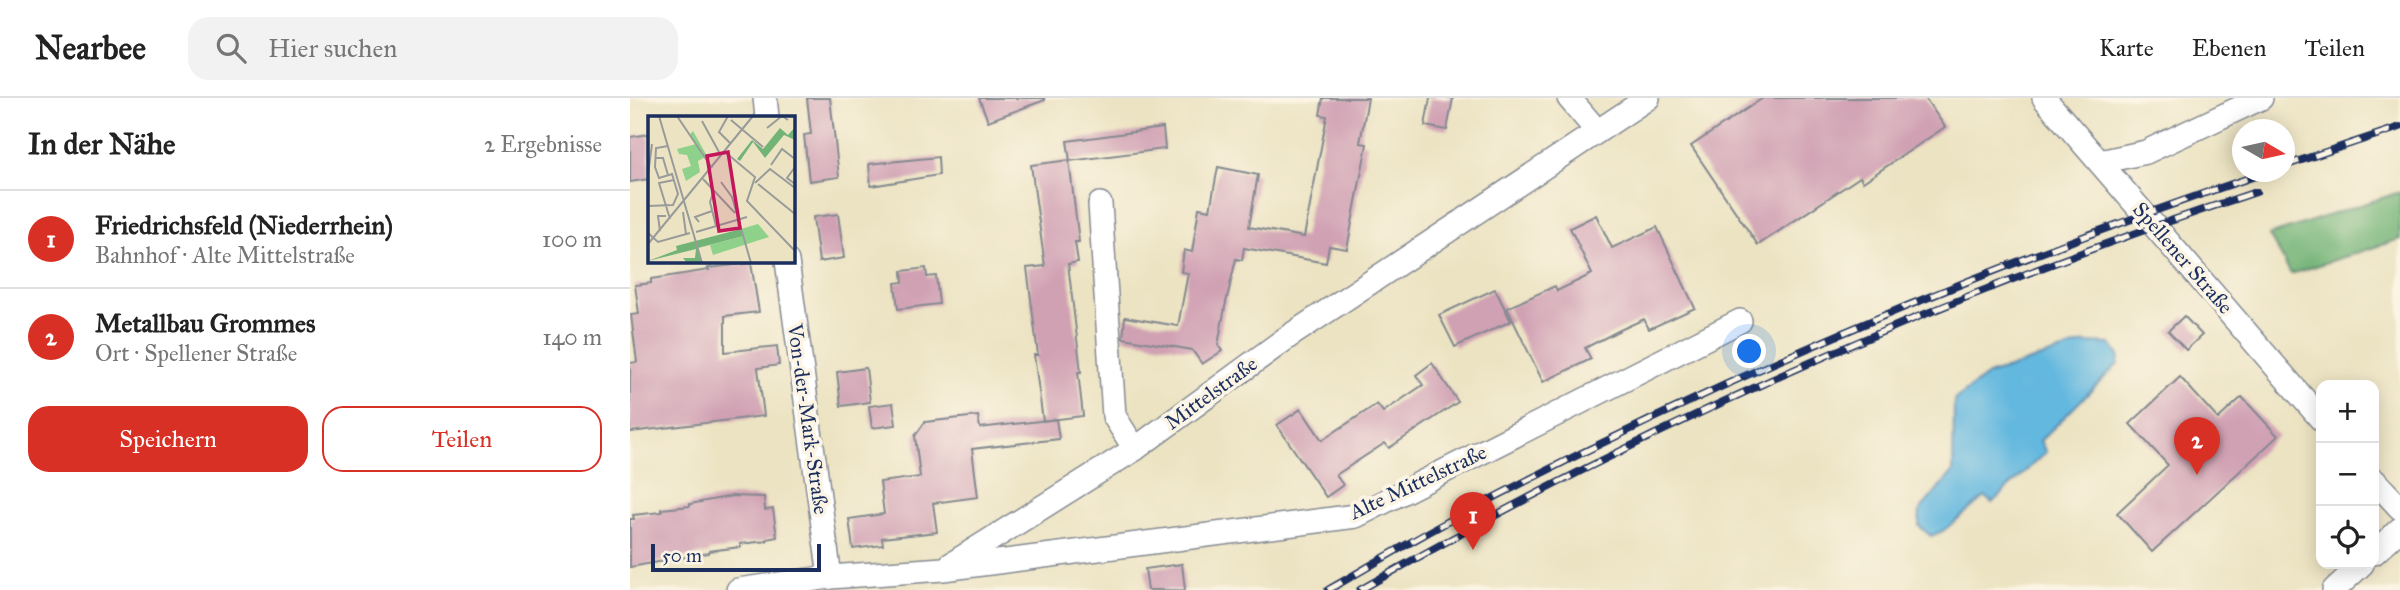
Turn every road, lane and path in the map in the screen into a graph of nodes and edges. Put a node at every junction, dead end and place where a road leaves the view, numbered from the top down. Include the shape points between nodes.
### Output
1 (765, 98) edge
2 (1569, 98) edge
3 (1648, 98) edge
4 (2044, 98) edge
5 (2262, 98) edge
6 (768, 116) edge
7 (1597, 131) junction
8 (2100, 162) junction
9 (1100, 204) dead end
10 (787, 262) edge
11 (1740, 321) dead end
12 (2316, 413) edge
13 (1135, 449) junction
14 (2379, 485) edge
15 (2400, 508) edge
16 (2400, 529) edge
17 (2379, 548) edge
18 (943, 569) junction
19 (2357, 569) edge
20 (830, 577) junction
21 (738, 590) edge
22 (2334, 590) edge

1 - 6 street
2 - 7 street
3 - 7 street, Mittelstraße
4 - 8 street, Spellener Straße
5 - 8 street via 2146,152
7 - 13 street, Mittelstraße via 1288,337
8 - 12 street, Spellener Straße
9 - 13 street via 1114,416
10 - 20 street, Von-der-Mark-Straße
11 - 18 street, Alte Mittelstraße via 1356,516
13 - 18 street, Mittelstraße
14 - 15 street
16 - 17 street
18 - 20 street, Mittelstraße
19 - 22 street
20 - 21 street, Mittelstraße

